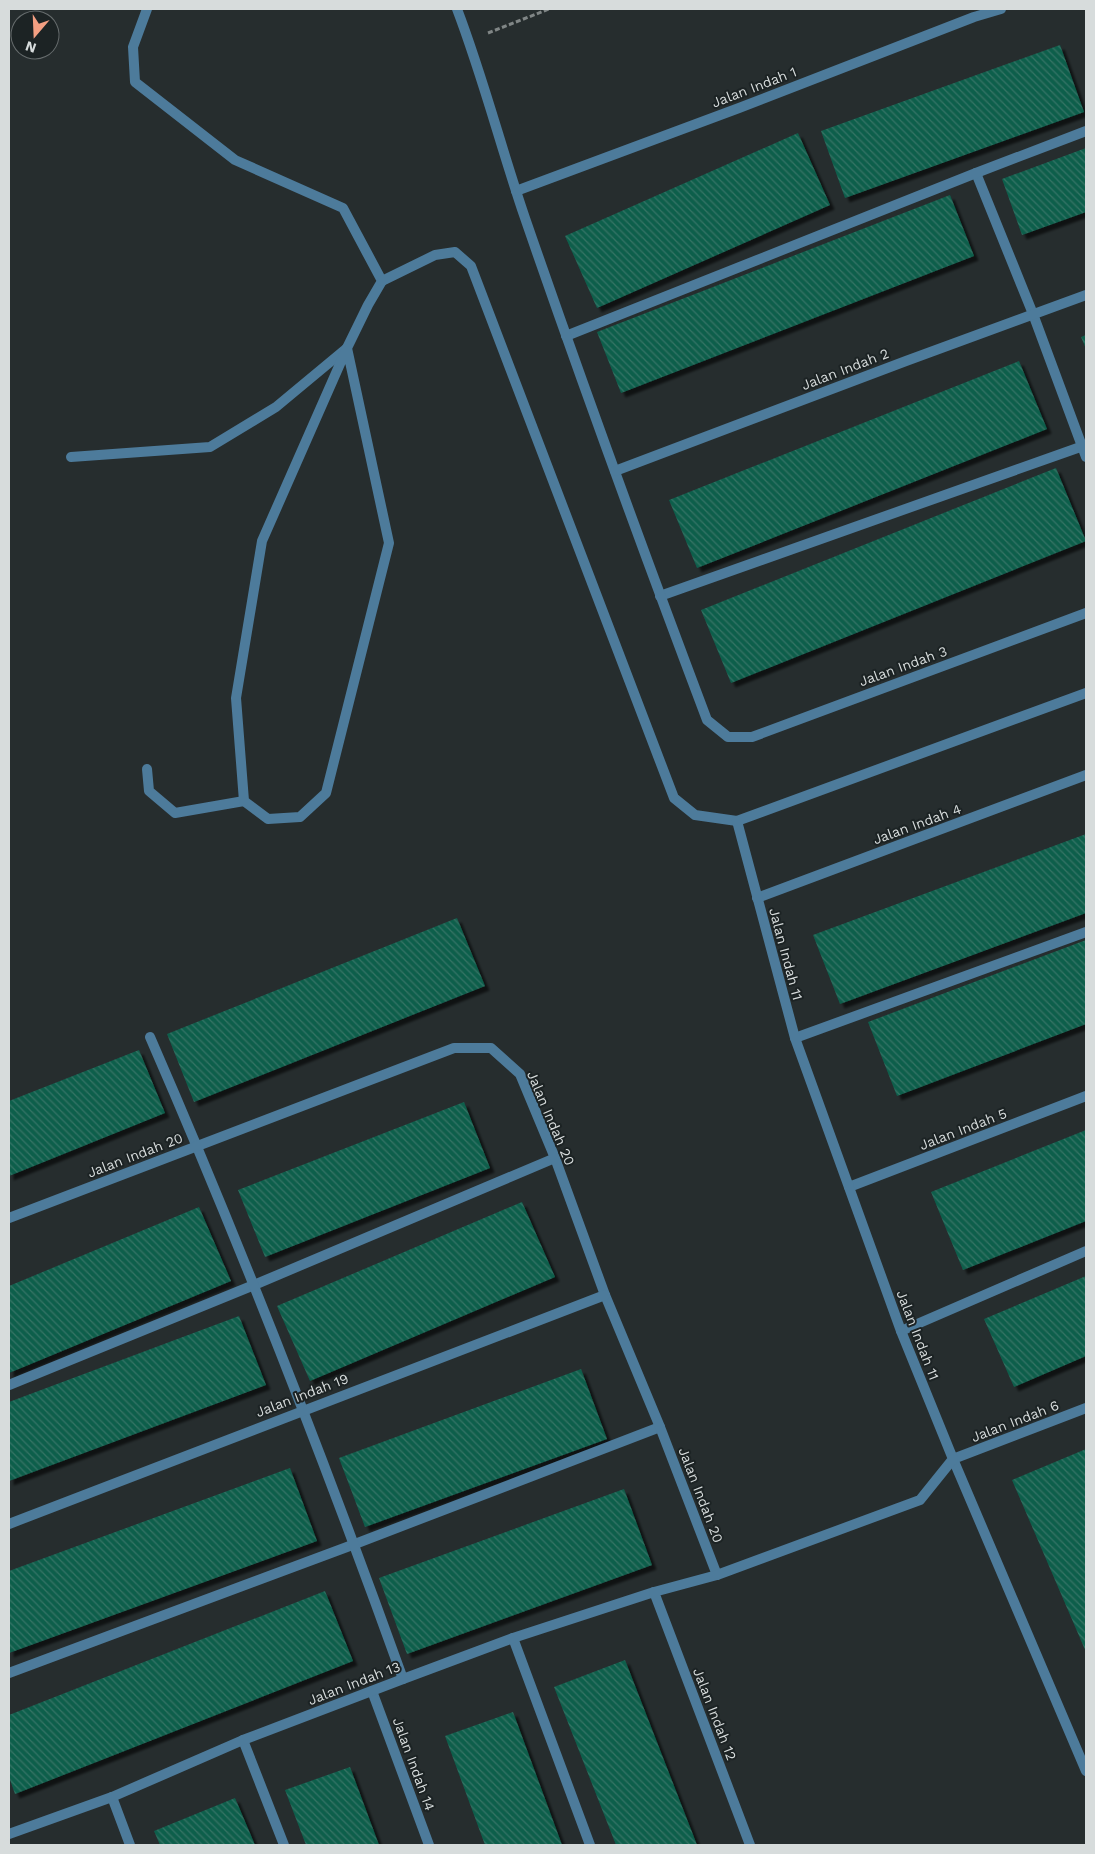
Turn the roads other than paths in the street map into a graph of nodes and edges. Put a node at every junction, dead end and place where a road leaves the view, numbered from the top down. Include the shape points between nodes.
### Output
1 (147, 9) edge
2 (457, 9) edge
3 (1001, 9) edge
4 (1086, 131) edge
5 (976, 173) junction
6 (516, 191) junction
7 (382, 281) junction
8 (1086, 295) edge
9 (1033, 314) junction
10 (566, 336) junction
11 (347, 348) junction
12 (1084, 446) edge
13 (1086, 457) edge
14 (71, 458) dead end
15 (615, 471) junction
16 (660, 596) junction
17 (1086, 613) edge
18 (1086, 693) edge
19 (147, 769) dead end
20 (1086, 776) edge
21 (244, 802) junction
22 (738, 821) junction
23 (757, 898) junction
24 (1086, 932) edge
25 (150, 1037) dead end
26 (795, 1038) junction
27 (1086, 1096) edge
28 (198, 1146) junction
29 (555, 1158) junction
30 (849, 1187) junction
31 (9, 1218) edge
32 (1086, 1251) edge
33 (254, 1285) junction
34 (605, 1295) junction
35 (901, 1331) junction
36 (9, 1385) edge
37 (1086, 1408) edge
38 (303, 1410) junction
39 (660, 1427) junction
40 (953, 1459) junction
41 (9, 1524) edge
42 (355, 1544) junction
43 (716, 1575) junction
44 (654, 1592) junction
45 (513, 1638) junction
46 (9, 1673) edge
47 (403, 1679) junction
48 (372, 1691) junction
49 (243, 1740) junction
50 (1086, 1771) edge
51 (112, 1797) junction
52 (9, 1834) edge
53 (130, 1845) edge
54 (284, 1845) edge
55 (429, 1845) edge
56 (590, 1845) edge
57 (750, 1845) edge

1 - 7 street via 133,47 135,82 235,160 343,208
2 - 6 street
3 - 6 street, Jalan Indah 1
4 - 5 street
5 - 9 street
5 - 10 street
6 - 10 street
7 - 11 street
7 - 22 street via 435,255 455,252 471,266 674,798 695,815
8 - 9 street, Jalan Indah 2
9 - 12 street
9 - 15 street, Jalan Indah 2
10 - 15 street
11 - 14 street via 276,407 210,447
11 - 21 street via 262,541 236,698
11 - 21 street via 389,544 326,793 300,817 268,820
12 - 13 street
12 - 16 street
15 - 16 street
16 - 17 street, Jalan Indah 3 via 707,720 728,737 752,737
18 - 22 street
19 - 21 street via 149,791 175,813
20 - 23 street, Jalan Indah 4
22 - 23 street, Jalan Indah 11
23 - 26 street, Jalan Indah 11
24 - 26 street
25 - 28 street
26 - 30 street, Jalan Indah 11
27 - 30 street, Jalan Indah 5
28 - 29 street, Jalan Indah 20 via 454,1048 491,1048 520,1074
28 - 31 street, Jalan Indah 20
28 - 33 street
29 - 33 street
29 - 34 street, Jalan Indah 20
30 - 35 street, Jalan Indah 11
32 - 35 street
33 - 36 street
33 - 38 street
34 - 38 street, Jalan Indah 19
34 - 39 street, Jalan Indah 20
35 - 40 street, Jalan Indah 11
37 - 40 street, Jalan Indah 6
38 - 41 street, Jalan Indah 19
38 - 42 street
39 - 42 street
39 - 43 street, Jalan Indah 20
40 - 43 street, Jalan Indah 13 via 920,1500
40 - 50 street, Jalan Indah 11
42 - 46 street
42 - 47 street
43 - 44 street, Jalan Indah 13
44 - 45 street, Jalan Indah 13
44 - 57 street, Jalan Indah 12
45 - 47 street, Jalan Indah 13
45 - 56 street
47 - 48 street, Jalan Indah 13
48 - 49 street, Jalan Indah 13
48 - 55 street, Jalan Indah 14
49 - 51 street, Jalan Indah 13
49 - 54 street
51 - 52 street, Jalan Indah 13
51 - 53 street

